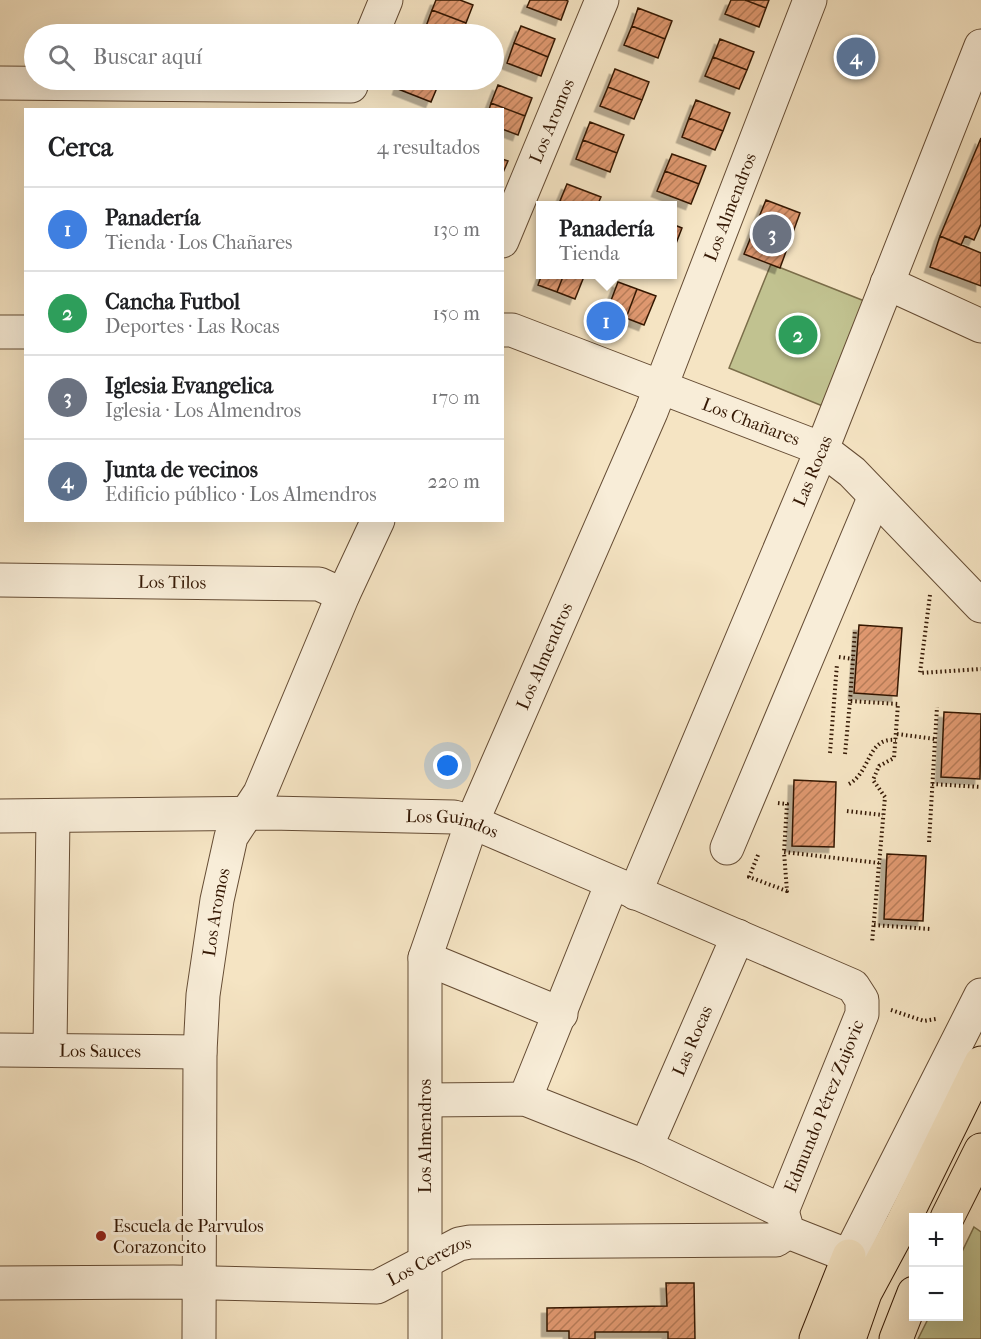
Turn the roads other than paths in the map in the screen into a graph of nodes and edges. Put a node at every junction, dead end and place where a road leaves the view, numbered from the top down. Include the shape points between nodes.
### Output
1 (386, 0) edge
2 (602, 0) edge
3 (810, 0) edge
4 (376, 24) edge
5 (981, 46) edge
6 (0, 83) edge
7 (24, 84) edge
8 (271, 90) edge
9 (349, 92) edge
10 (504, 236) edge
11 (887, 283) junction
12 (981, 326) edge
13 (504, 330) edge
14 (0, 332) edge
15 (24, 332) edge
16 (661, 388) junction
17 (822, 449) junction
18 (875, 496) junction
19 (377, 522) edge
20 (0, 580) edge
21 (343, 594) junction
22 (977, 594) edge
23 (247, 814) junction
24 (0, 816) edge
25 (53, 816) junction
26 (472, 822) junction
27 (727, 848) dead end
28 (623, 888) junction
29 (738, 936) junction
30 (425, 958) junction
31 (981, 995) edge
32 (862, 1000) joint
33 (561, 1014) junction
34 (50, 1048) junction
35 (0, 1050) edge
36 (200, 1052) junction
37 (981, 1063) edge
38 (525, 1099) junction
39 (426, 1100) junction
40 (646, 1148) junction
41 (981, 1150) edge
42 (949, 1213) edge
43 (785, 1222) junction
44 (849, 1256) junction
45 (424, 1262) junction
46 (199, 1282) junction
47 (0, 1283) edge
48 (909, 1306) edge
49 (199, 1339) edge
50 (425, 1339) edge
51 (816, 1339) edge
52 (849, 1339) edge
53 (896, 1339) edge

1 - 4 street
2 - 10 street, Los Aromos
3 - 16 street, Los Almendros
5 - 11 street, Las Rocas
6 - 7 street
8 - 9 street
11 - 12 street
11 - 17 street, Las Rocas
13 - 16 street, Los Chañares
14 - 15 street
16 - 17 street, Los Chañares
16 - 26 street, Los Almendros
17 - 18 street, Los Chañares
17 - 28 street, Las Rocas
18 - 22 street, Los Chañares
18 - 27 street
19 - 21 street, Los Aromos
20 - 21 street, Los Tilos via 319,584
21 - 23 street, Los Aromos via 260,793
23 - 25 street, Los Guindos
23 - 26 street, Los Guindos via 454,817
23 - 36 street, Los Aromos via 231,837 217,900 203,995
24 - 25 street, Los Guindos
25 - 34 street
26 - 28 street, Los Guindos
26 - 30 street, Los Almendros
28 - 29 street, Los Guindos
28 - 33 street
29 - 32 street, Los Guindos via 853,986
29 - 40 street, Las Rocas
30 - 33 street
30 - 39 street, Los Almendros
31 - 44 street
32 - 43 street, Edmundo Pérez Zujovic via 862,1014
33 - 38 street
34 - 35 street, Los Sauces
34 - 36 street, Los Sauces
36 - 46 street, Los Aromos
37 - 52 highway via 865,1293
38 - 39 street
38 - 40 street
39 - 45 street, Los Almendros
40 - 43 street
41 - 42 highway
43 - 44 street
43 - 45 street, Los Cerezos via 776,1240 471,1242
44 - 51 highway
45 - 46 street, Los Cerezos via 377,1287
45 - 50 street, Los Almendros
46 - 47 street, Los Cerezos
46 - 49 street, Los Aromos
48 - 53 highway

